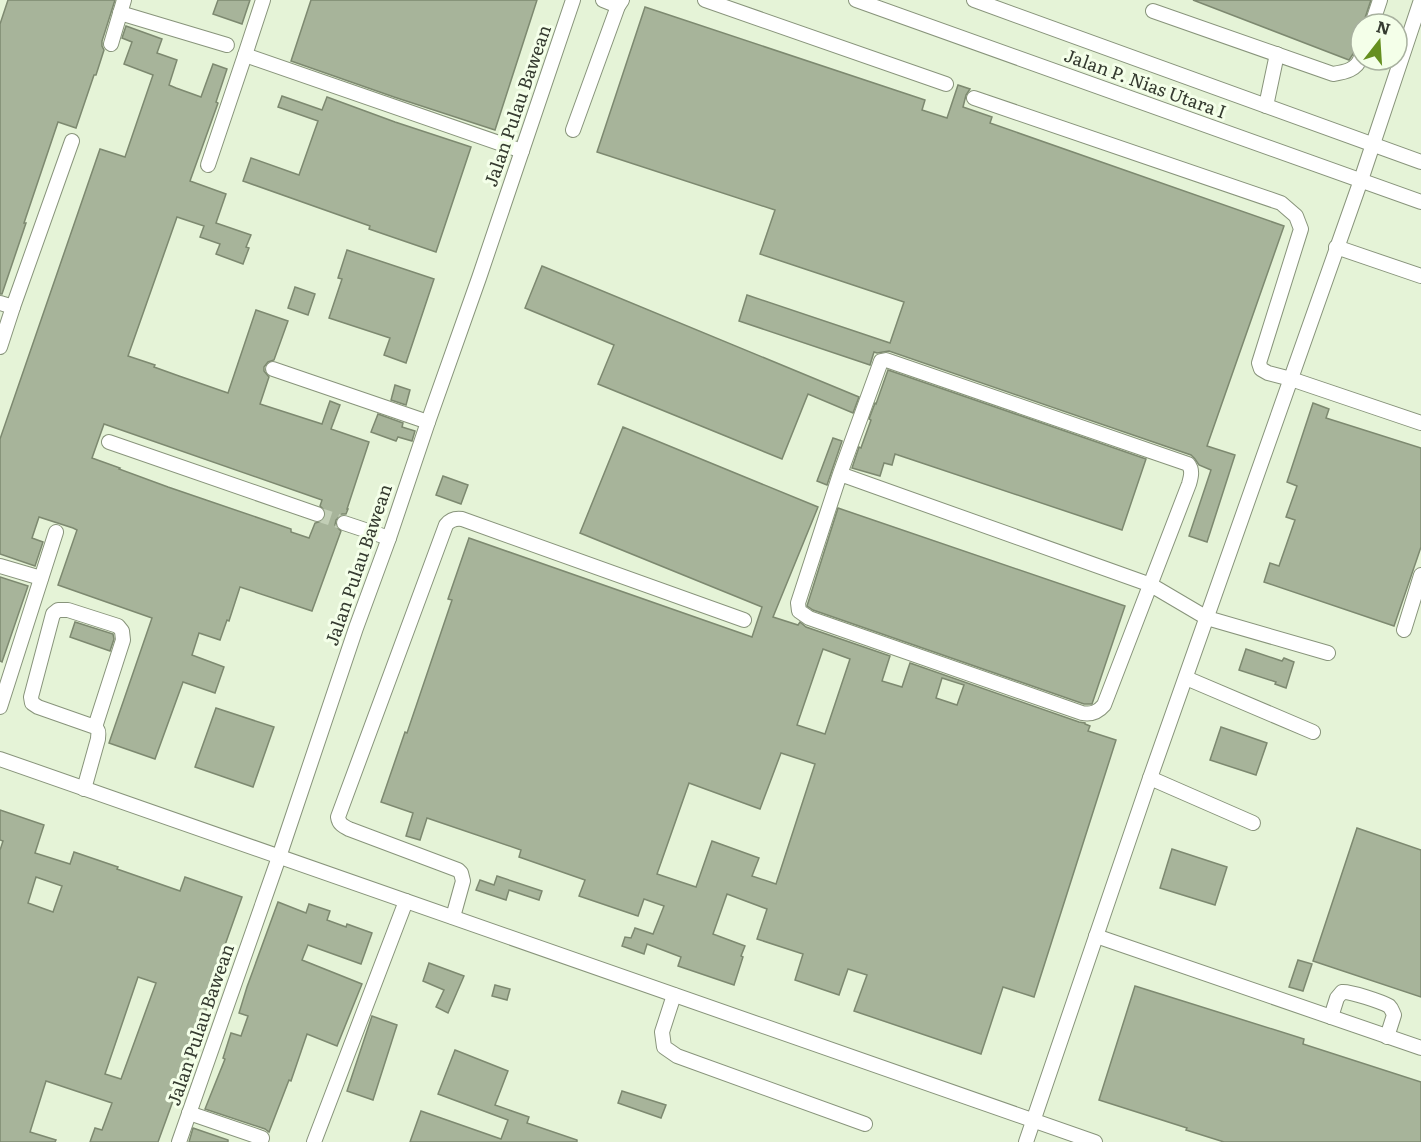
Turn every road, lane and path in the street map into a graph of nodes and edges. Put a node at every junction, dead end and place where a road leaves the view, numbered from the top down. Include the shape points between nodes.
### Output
1 (263, 0) edge
2 (573, 0) edge
3 (603, 0) edge
4 (705, 0) edge
5 (856, 0) edge
6 (974, 0) edge
7 (1421, 0) edge
8 (620, 3) edge
9 (122, 7) edge
10 (1153, 11) dead end
11 (111, 44) dead end
12 (227, 45) dead end
13 (1277, 54) junction
14 (245, 55) junction
15 (1349, 71) edge
16 (946, 84) dead end
17 (974, 98) dead end
18 (1266, 106) junction
19 (573, 130) dead end
20 (72, 141) dead end
21 (1372, 145) junction
22 (522, 151) junction
23 (1421, 162) edge
24 (208, 165) dead end
25 (1361, 180) junction
26 (1421, 202) edge
27 (1336, 247) junction
28 (1421, 276) edge
29 (7, 305) edge
30 (0, 347) edge
31 (273, 369) dead end
32 (1291, 379) junction
33 (428, 422) junction
34 (1421, 423) edge
35 (109, 442) dead end
36 (840, 474) junction
37 (317, 514) tunnel mouth
38 (344, 523) tunnel mouth
39 (56, 531) dead end
40 (389, 538) junction
41 (0, 566) edge
42 (1421, 575) edge
43 (42, 578) junction
44 (1151, 585) junction
45 (1207, 618) junction
46 (744, 620) dead end
47 (1404, 630) dead end
48 (1328, 653) dead end
49 (1186, 678) junction
50 (0, 707) edge
51 (95, 727) junction
52 (1313, 732) dead end
53 (0, 759) edge
54 (1150, 778) junction
55 (84, 789) junction
56 (1253, 823) dead end
57 (279, 857) junction
58 (406, 901) junction
59 (453, 917) junction
60 (1096, 936) junction
61 (674, 995) junction
62 (1331, 1017) junction
63 (1387, 1037) junction
64 (1421, 1048) edge
65 (189, 1113) junction
66 (1033, 1120) junction
67 (865, 1124) dead end
68 (262, 1138) dead end
69 (1074, 1138) edge
70 (179, 1142) edge
71 (314, 1142) edge
72 (1026, 1142) edge
73 (1095, 1142) edge

1 - 14 street
2 - 22 street, Jalan Pulau Bawean
3 - 8 street
4 - 16 street
5 - 25 street, Jalan P. Nias Utara I
6 - 18 street, Jalan P. Nias Utara I
7 - 21 street
8 - 19 street
9 - 11 street
9 - 12 street
10 - 13 street
13 - 15 street via 1333,74
13 - 18 street
14 - 22 street
14 - 24 street
17 - 32 street via 1281,204 1296,216 1301,229 1259,363 1268,373
18 - 21 street, Jalan P. Nias Utara I
20 - 29 street
21 - 23 street, Jalan P. Nias Utara I
21 - 25 street
22 - 33 street, Jalan Pulau Bawean
25 - 26 street, Jalan P. Nias Utara I
25 - 27 street
27 - 28 street
27 - 32 street
29 - 30 street
31 - 33 street
32 - 34 street
32 - 45 street
33 - 40 street, Jalan Pulau Bawean
35 - 37 street
36 - 44 street
36 - 44 street via 884,360 1188,464 1189,484
36 - 44 street via 798,603 801,613 820,622 1088,714 1104,705
38 - 40 street
39 - 43 street
40 - 57 street, Jalan Pulau Bawean
41 - 43 street
42 - 47 street
43 - 50 street
44 - 45 street
45 - 48 street
45 - 49 street
46 - 59 street via 462,519 446,525 338,817 349,830 458,870 463,880
49 - 52 street
49 - 54 street
51 - 51 street via 123,640 122,631 118,626 58,610 53,614 31,700 38,707
51 - 55 street via 98,739
53 - 55 street
54 - 56 street
54 - 60 street
55 - 57 street
57 - 58 street
57 - 65 street, Jalan Pulau Bawean
58 - 59 street
58 - 71 street
59 - 61 street
60 - 62 street
60 - 66 street
61 - 66 street
61 - 67 street via 662,1032 664,1047 677,1056
62 - 63 street
62 - 63 street via 1339,994 1349,992 1393,1011
63 - 64 street
65 - 68 street
65 - 70 street, Jalan Pulau Bawean
66 - 69 street
66 - 72 street
69 - 73 street

